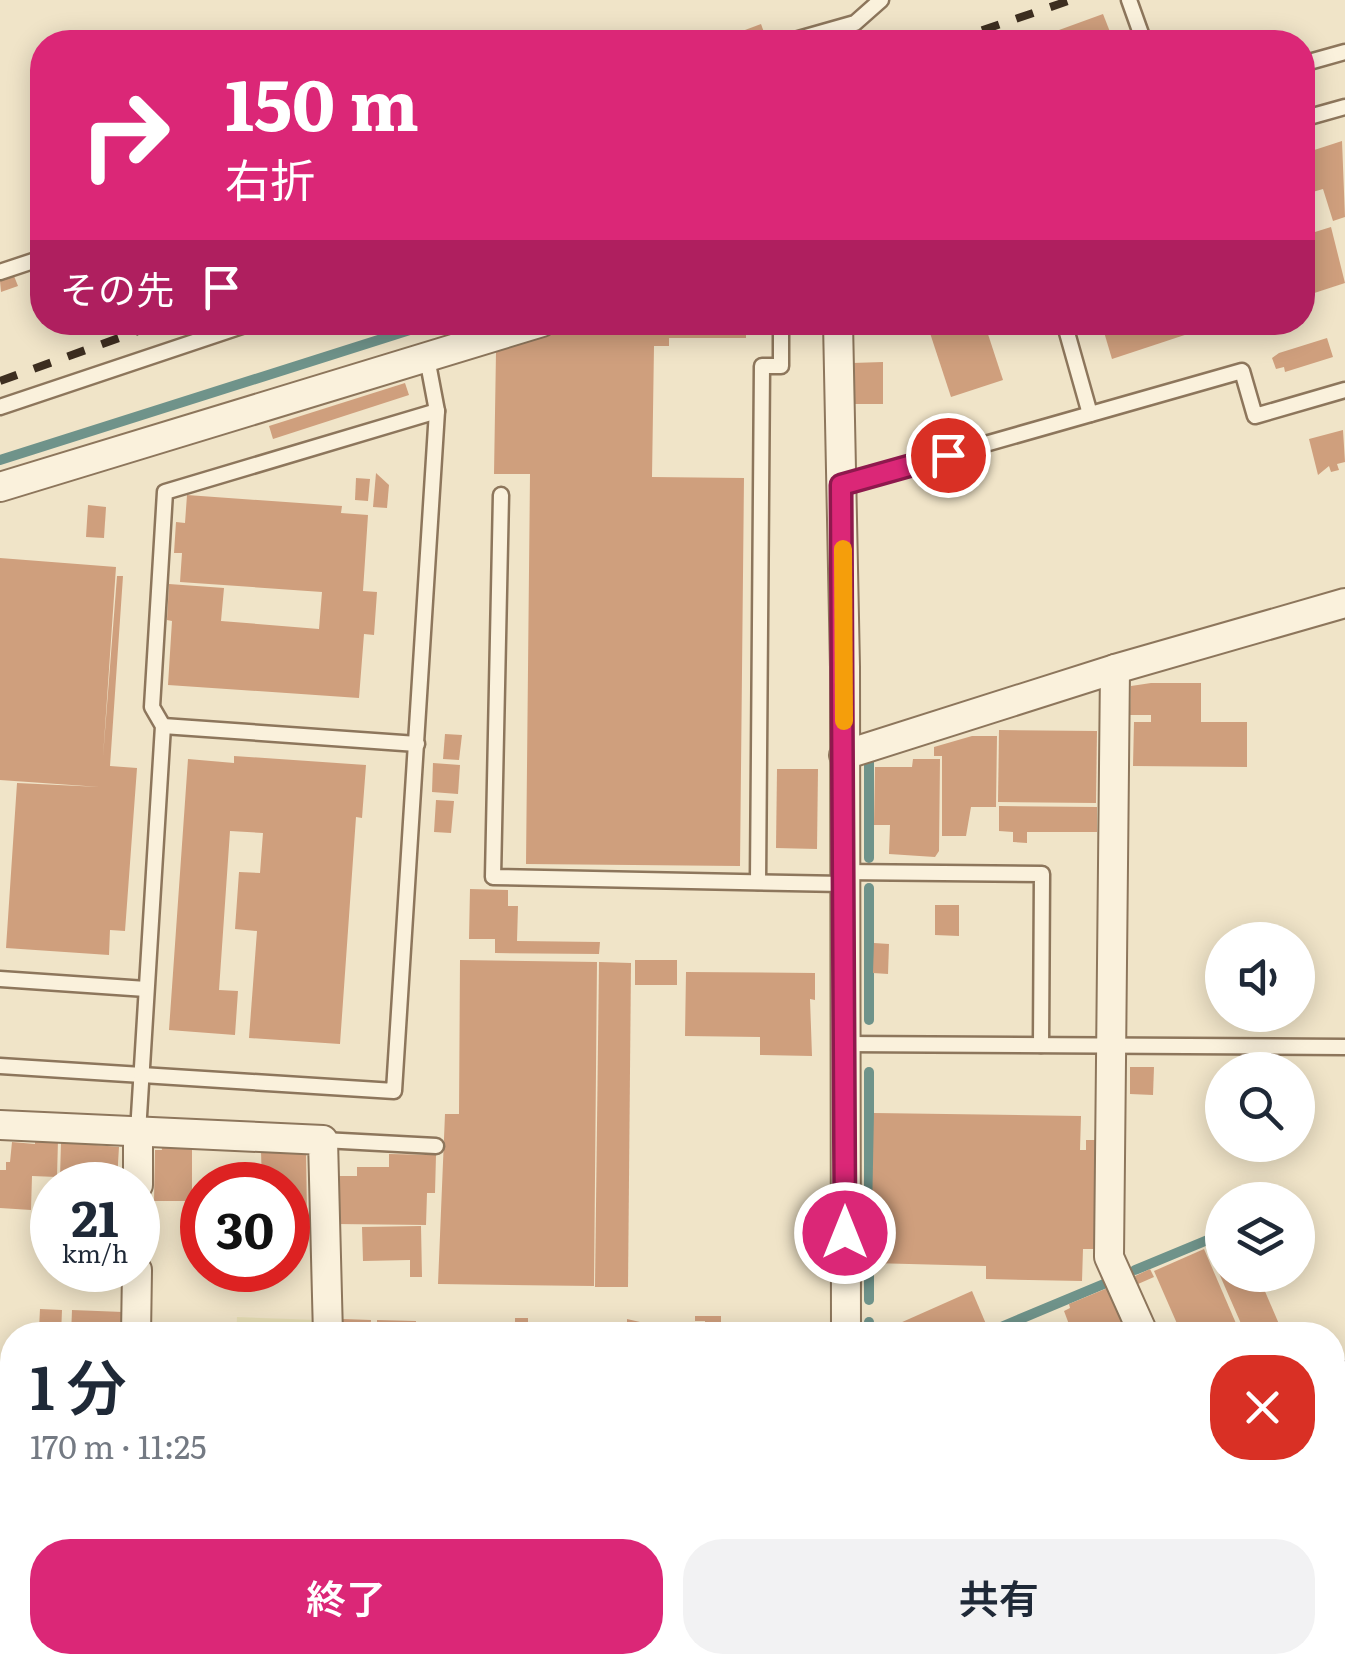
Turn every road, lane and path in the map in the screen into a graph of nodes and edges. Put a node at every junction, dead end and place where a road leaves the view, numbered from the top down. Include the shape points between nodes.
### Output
1 (881, 0) edge
2 (1129, 0) edge
3 (830, 30) edge
4 (1140, 30) edge
5 (1345, 52) edge
6 (1315, 60) edge
7 (1345, 107) edge
8 (1315, 115) edge
9 (30, 262) edge
10 (0, 272) edge
11 (215, 335) edge
12 (500, 335) edge
13 (781, 335) edge
14 (838, 335) edge
15 (1068, 335) edge
16 (427, 358) junction
17 (1345, 390) edge
18 (0, 407) edge
19 (437, 410) junction
20 (1090, 414) junction
21 (841, 485) junction
22 (0, 487) edge
23 (502, 495) dead end
24 (1345, 603) edge
25 (1114, 669) junction
26 (163, 726) junction
27 (417, 744) junction
28 (844, 756) junction
29 (842, 878) junction
30 (758, 882) junction
31 (0, 979) edge
32 (146, 989) junction
33 (844, 1044) junction
34 (1041, 1045) junction
35 (1111, 1046) junction
36 (1345, 1047) edge
37 (0, 1066) edge
38 (141, 1074) junction
39 (0, 1125) edge
40 (138, 1132) junction
41 (323, 1140) junction
42 (436, 1146) dead end
43 (138, 1162) edge
44 (137, 1292) edge
45 (136, 1322) edge
46 (328, 1322) edge
47 (846, 1322) edge
48 (1138, 1322) edge

1 - 3 lane via 854,23
2 - 4 lane
5 - 6 lane
7 - 8 lane
9 - 10 lane
11 - 18 lane
12 - 16 street
13 - 30 lane via 781,366 762,366
14 - 21 street
15 - 20 lane
16 - 19 lane
16 - 22 street
17 - 20 lane via 1254,416 1242,371
19 - 26 lane via 165,492 152,707
19 - 27 lane
20 - 21 lane
21 - 28 street
23 - 30 lane via 493,877
24 - 25 street
25 - 28 street
25 - 35 street
26 - 27 lane
26 - 32 lane
27 - 38 lane via 394,1091
28 - 29 street
29 - 30 lane
29 - 33 street
29 - 34 lane via 1042,874
31 - 32 lane
32 - 38 lane
33 - 34 lane
33 - 47 street
34 - 35 lane
35 - 36 lane
35 - 48 street via 1109,1256
37 - 38 lane
38 - 40 lane
39 - 40 street
40 - 41 street
40 - 43 street
41 - 42 lane
41 - 46 street
44 - 45 street

